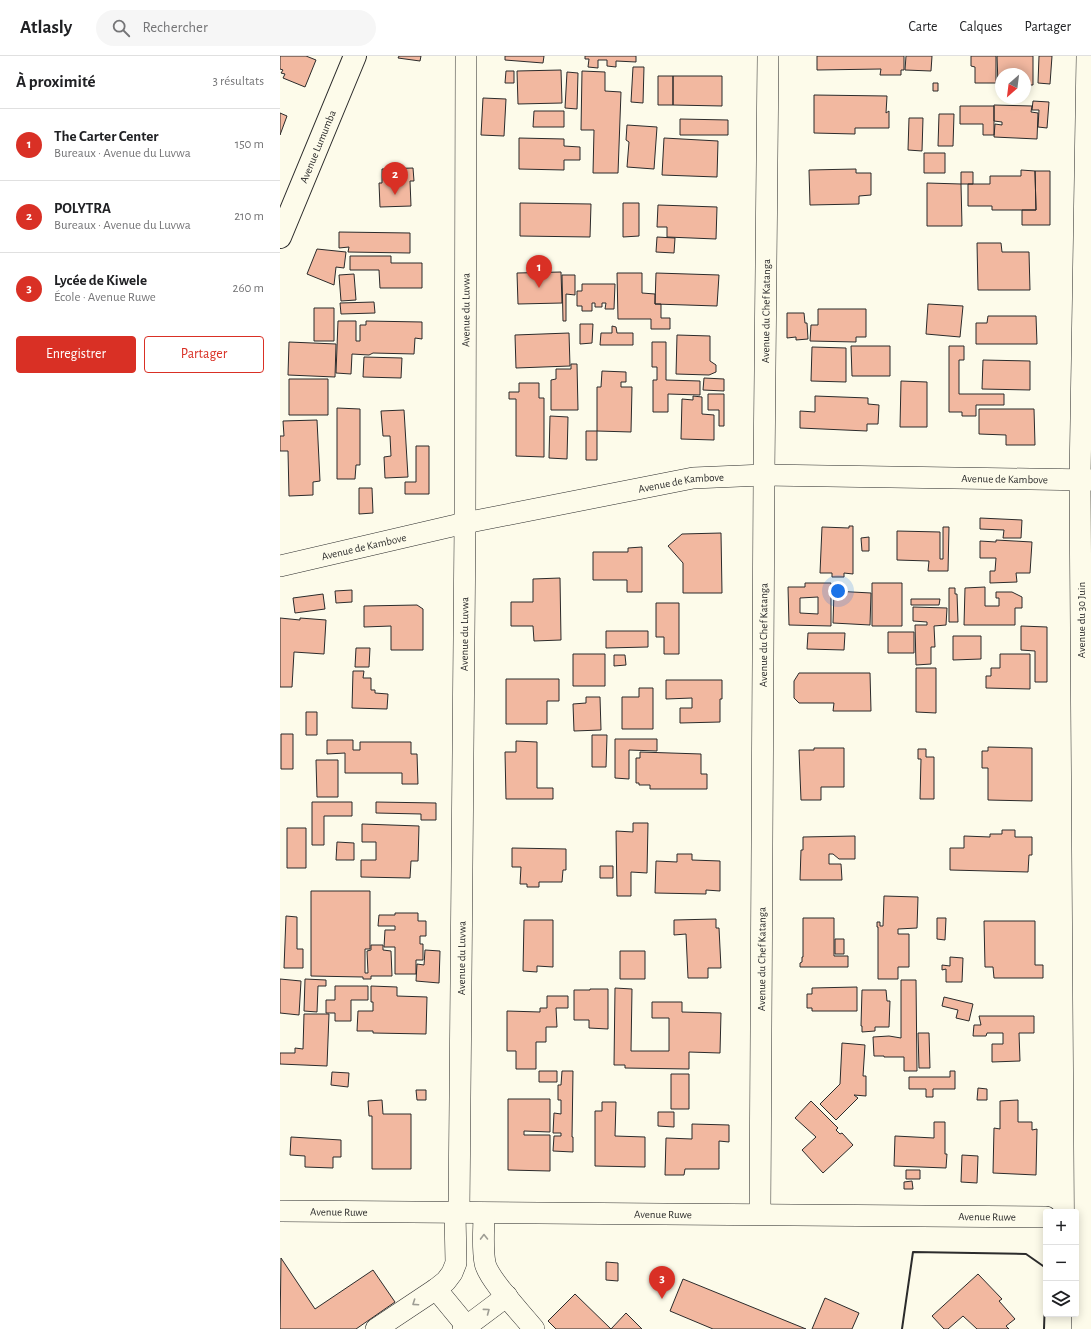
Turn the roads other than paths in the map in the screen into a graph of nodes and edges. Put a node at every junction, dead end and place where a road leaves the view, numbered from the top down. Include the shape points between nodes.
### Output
1 (355, 56) edge
2 (466, 56) edge
3 (768, 56) edge
4 (1087, 56) edge
5 (280, 237) edge
6 (764, 475) junction
7 (1086, 480) edge
8 (465, 523) junction
9 (280, 566) edge
10 (280, 1211) edge
11 (457, 1213) junction
12 (484, 1213) junction
13 (760, 1214) junction
14 (1043, 1217) edge
15 (1084, 1218) edge
16 (456, 1263) junction
17 (485, 1263) junction
18 (436, 1289) junction
19 (506, 1296) junction
20 (466, 1328) edge
21 (376, 1329) edge
22 (534, 1329) edge
23 (1082, 1329) edge

1 - 5 highway, Avenue Lumumba
2 - 8 street, Avenue du Luvwa
3 - 6 street, Avenue du Chef Katanga
4 - 7 street, Avenue du 30 Juin
6 - 7 street, Avenue de Kambove
6 - 8 street, Avenue de Kambove via 693,478
6 - 13 street, Avenue du Chef Katanga
7 - 15 street, Avenue du 30 Juin
8 - 9 street, Avenue de Kambove
8 - 11 street, Avenue du Luvwa
10 - 11 street, Avenue Ruwe
11 - 12 street, Avenue Ruwe
11 - 16 street, Avenue du Luvwa
12 - 13 street, Avenue Ruwe
17 -> 12 street
13 - 14 street, Avenue Ruwe
15 - 23 street, Avenue du 30 Juin
16 - 17 street
16 - 18 street via 446,1281
17 - 19 street via 488,1272
18 - 20 street
18 -> 21 street
20 -> 19 street
19 - 22 street

